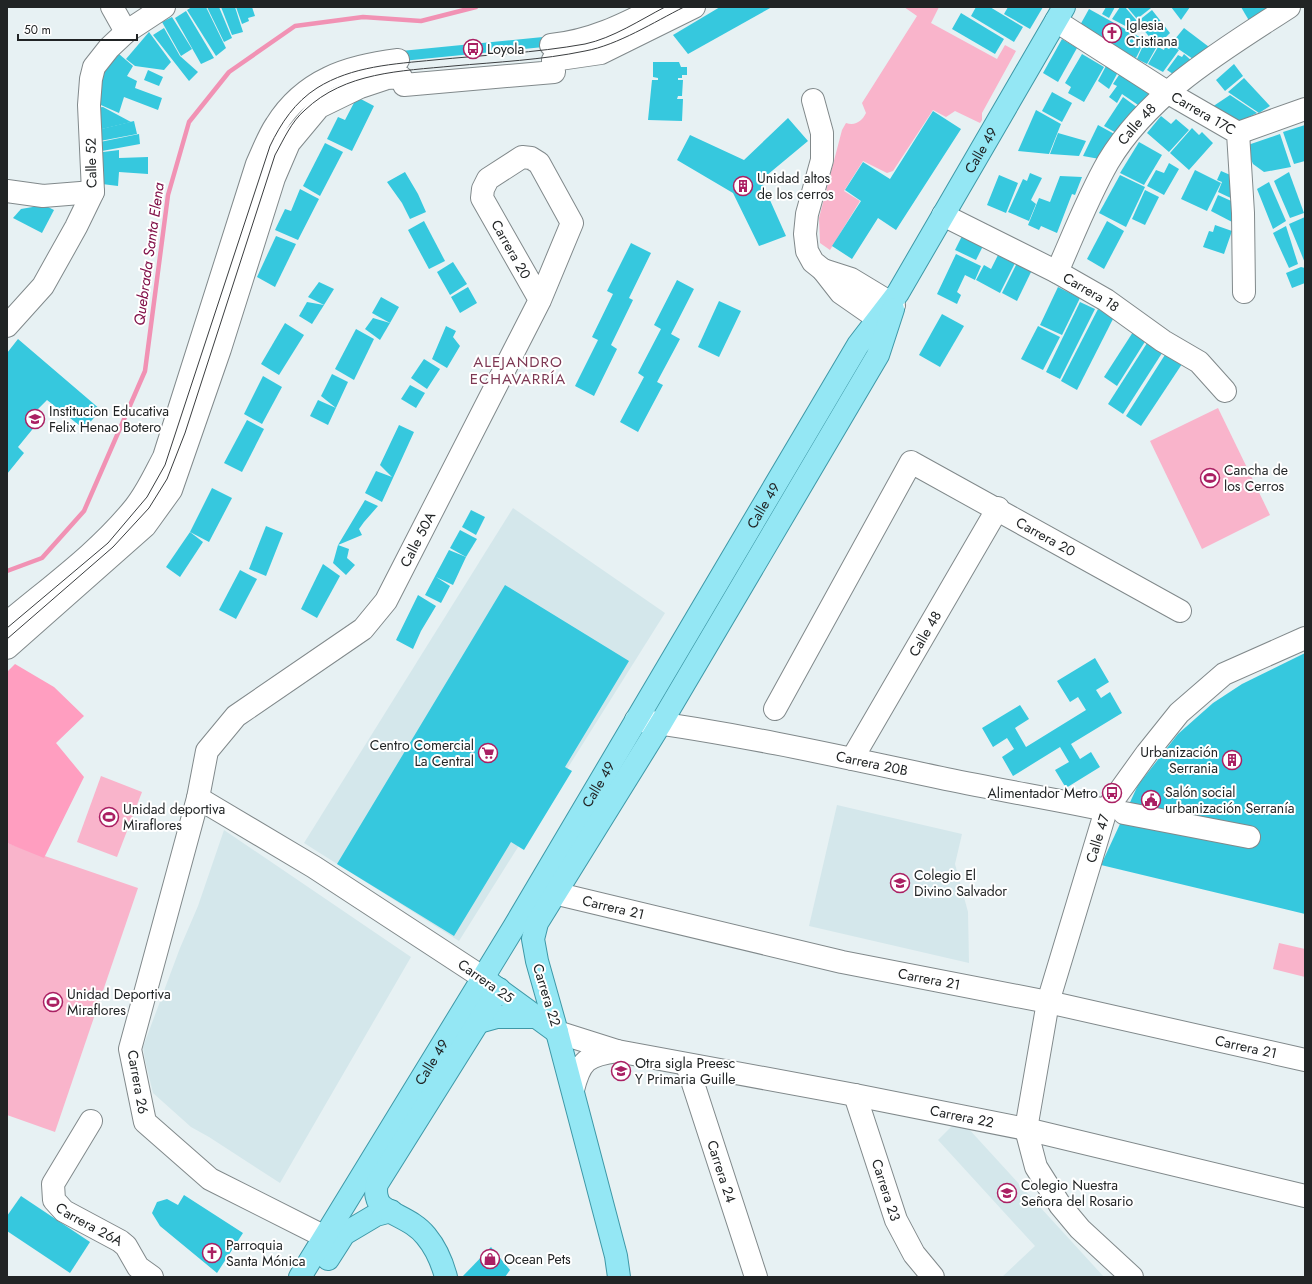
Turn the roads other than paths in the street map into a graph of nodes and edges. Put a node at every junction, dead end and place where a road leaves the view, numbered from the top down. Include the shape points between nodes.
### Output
1 (112, 7) edge
2 (164, 7) edge
3 (658, 7) edge
4 (694, 7) edge
5 (1289, 7) edge
6 (1060, 14) edge
7 (126, 32) junction
8 (552, 56) junction
9 (398, 60) dead end
10 (1167, 92) junction
11 (813, 100) dead end
12 (1305, 109) edge
13 (1238, 133) junction
14 (7, 191) edge
15 (93, 192) junction
16 (943, 215) junction
17 (572, 223) joint
18 (823, 270) junction
19 (1056, 272) junction
20 (1244, 292) dead end
21 (540, 300) junction
22 (889, 309) junction
23 (7, 326) edge
24 (1225, 391) dead end
25 (807, 431) junction
26 (827, 442) junction
27 (998, 508) junction
28 (1180, 610) dead end
29 (7, 623) edge
30 (1305, 638) edge
31 (7, 648) edge
32 (775, 709) dead end
33 (636, 720) junction
34 (661, 723) junction
35 (852, 759) junction
36 (198, 798) junction
37 (1115, 811) junction
38 (1249, 837) dead end
39 (554, 893) junction
40 (537, 923) joint
41 (491, 983) junction
42 (1048, 1002) junction
43 (536, 1017) junction
44 (476, 1027) junction
45 (557, 1032) junction
46 (616, 1051) junction
47 (1305, 1060) edge
48 (687, 1065) junction
49 (573, 1090) junction
50 (855, 1095) junction
51 (91, 1121) dead end
52 (1026, 1129) junction
53 (1305, 1196) edge
54 (391, 1211) junction
55 (330, 1240) junction
56 (152, 1277) edge
57 (300, 1277) edge
58 (317, 1277) edge
59 (446, 1277) edge
60 (619, 1277) edge
61 (756, 1277) edge
62 (933, 1277) edge
63 (1132, 1277) edge

1 - 7 street
2 - 7 street, Calle 52
3 - 8 street
4 - 8 street via 601,53
5 - 10 street, Calle 48 via 1210,58
6 - 10 street, Carrera 17C
6 - 16 main road, Calle 49
7 - 15 street, Calle 52 via 94,67 91,79 89,105
8 - 31 street via 554,72 404,85 401,77 386,78 319,106 289,143 274,178 220,349 171,490 145,526
9 - 29 street via 336,74 306,91 291,104 275,126 257,164 164,457 150,484 136,506 109,537
10 - 13 street, Carrera 17C
10 - 19 street, Calle 48 via 1108,162
11 - 18 street via 822,133 822,160 807,214 805,234 807,251
12 - 13 street
13 - 20 street, Carrera 17C
14 - 15 street via 43,196
15 - 23 street, Calle 52 via 43,286
16 - 19 street, Carrera 18
16 - 22 main road, Calle 49
17 - 21 street, Calle 50A
17 - 21 street, Carrera 20 via 540,163 531,158 522,157 488,179 483,188 482,198
18 - 22 street via 851,279 869,290
18 - 22 street via 841,293
19 - 24 street, Carrera 18 via 1106,300 1199,362
21 - 36 street, Calle 50A via 386,600 362,629 236,716 207,751
22 - 25 main road, Calle 49 via 858,345
22 - 26 main road, Calle 49 via 878,355
25 - 26 main road
25 - 33 main road, Calle 49
26 - 34 main road, Calle 49
27 - 28 street, Carrera 20
27 - 32 street, Carrera 20 via 911,462
27 - 35 street, Calle 48
30 - 37 street, Calle 47 via 1224,674 1179,713 1146,753
33 - 34 street, Carrera 20B
33 - 41 main road, Calle 49 via 514,927
34 - 35 street, Carrera 20B
34 - 39 main road, Calle 49
35 - 37 street, Carrera 20B
36 - 41 street, Carrera 25 via 314,867
36 - 55 street, Carrera 26 via 130,1049 145,1122 210,1178
37 - 38 street, Carrera 20B
37 - 42 street, Calle 47
39 - 40 main road, Calle 49
39 - 42 street, Carrera 21 via 842,962
40 - 45 main road, Carrera 22 via 533,940 534,949
41 - 43 main road, Carrera 25
41 - 44 main road, Calle 49
41 - 55 main road, Calle 49
42 - 47 street, Carrera 21
42 - 52 street, Calle 47
43 - 44 main road via 497,1017
43 - 45 main road, Carrera 25
44 - 54 main road, Calle 49 via 376,1184 375,1191 382,1206
45 - 46 street, Carrera 22
45 - 49 main road
46 - 48 street, Carrera 22
46 - 49 street, Carrera 22 via 587,1059 577,1072
48 - 50 street, Carrera 22
48 - 61 street, Carrera 24
49 - 60 main road via 616,1256
50 - 52 street, Carrera 22
50 - 62 street, Carrera 23 via 896,1220 914,1254
51 - 56 street, Carrera 26A via 53,1184 54,1200 64,1211 120,1241 126,1246 138,1267
52 - 53 street, Carrera 22
52 - 63 street via 1036,1166 1060,1205 1080,1229
54 - 55 main road, Calle 49 via 376,1215
54 - 59 main road via 414,1224 426,1235 442,1260
55 - 57 main road, Calle 49
55 - 58 main road, Calle 49

